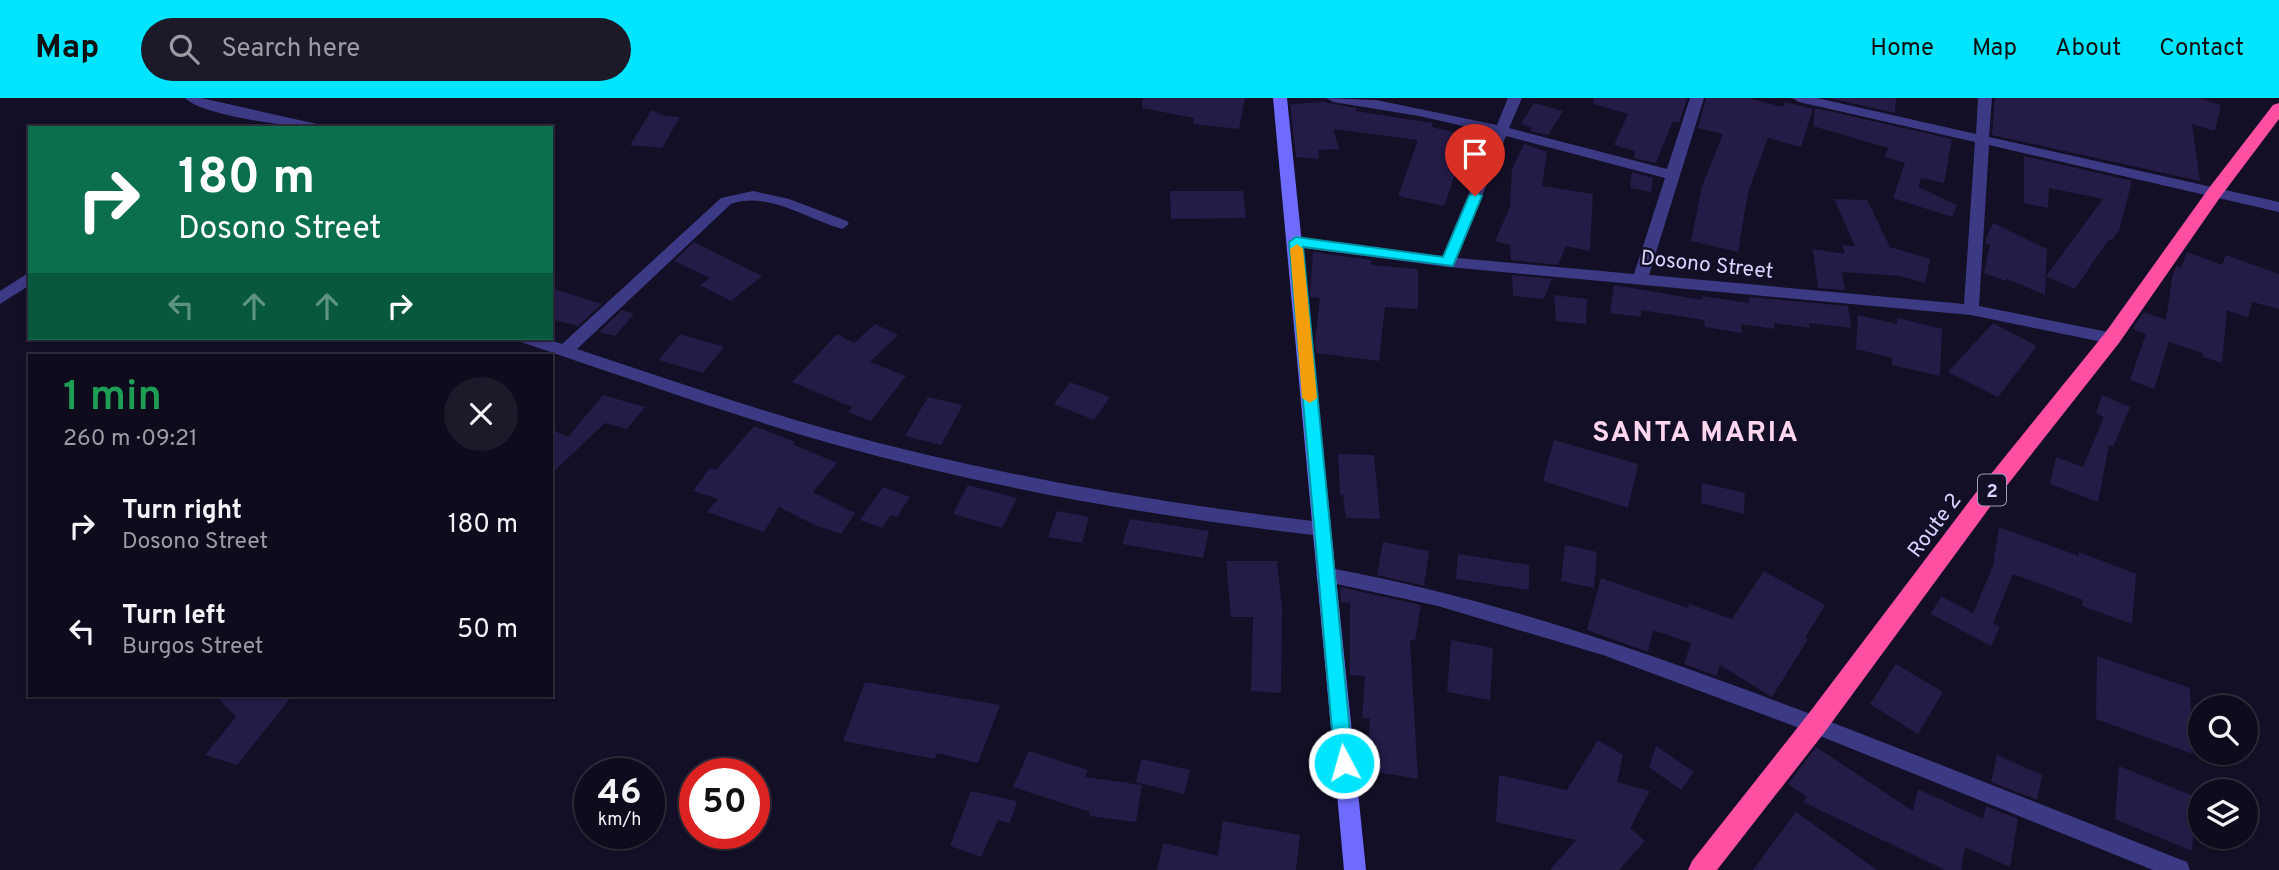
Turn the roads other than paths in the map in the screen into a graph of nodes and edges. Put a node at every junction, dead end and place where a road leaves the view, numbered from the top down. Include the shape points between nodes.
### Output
1 (192, 98) edge
2 (1280, 98) edge
3 (1333, 98) edge
4 (1515, 98) edge
5 (1698, 98) edge
6 (1799, 98) edge
7 (1985, 98) edge
8 (2279, 108) edge
9 (308, 126) edge
10 (1502, 130) junction
11 (1981, 138) junction
12 (1672, 175) junction
13 (2215, 192) junction
14 (2279, 207) edge
15 (842, 224) dead end
16 (1296, 242) junction
17 (1448, 262) junction
18 (28, 278) edge
19 (1640, 278) junction
20 (0, 299) edge
21 (1971, 310) junction
22 (2112, 338) junction
23 (533, 340) edge
24 (565, 350) junction
25 (1322, 529) junction
26 (1325, 575) junction
27 (1815, 725) junction
28 (1355, 870) edge
29 (1701, 870) edge
30 (2179, 870) edge

1 - 9 street
2 - 16 main road
3 - 10 street
4 - 10 street
5 - 12 street
6 - 11 street
7 - 11 street
8 - 13 highway, Route 2 / 2
10 - 12 street
10 - 17 street
11 - 13 street
11 - 21 street
12 - 19 street
13 - 14 street
13 - 22 highway, Route 2 / 2
15 - 24 street via 757,194 735,196
16 - 17 street, Dosono Street
16 - 25 main road
17 - 19 street, Dosono Street
18 - 20 street
19 - 21 street, Dosono Street
21 - 22 street, Dosono Street
22 - 27 highway, Route 2 / 2 via 1982,501
23 - 24 street
24 - 25 street via 768,418 925,460 1067,493 1224,519
25 - 26 main road
26 - 27 street via 1515,619 1605,647
26 - 28 main road
27 - 29 highway, Route 2 / 2
27 - 30 street

